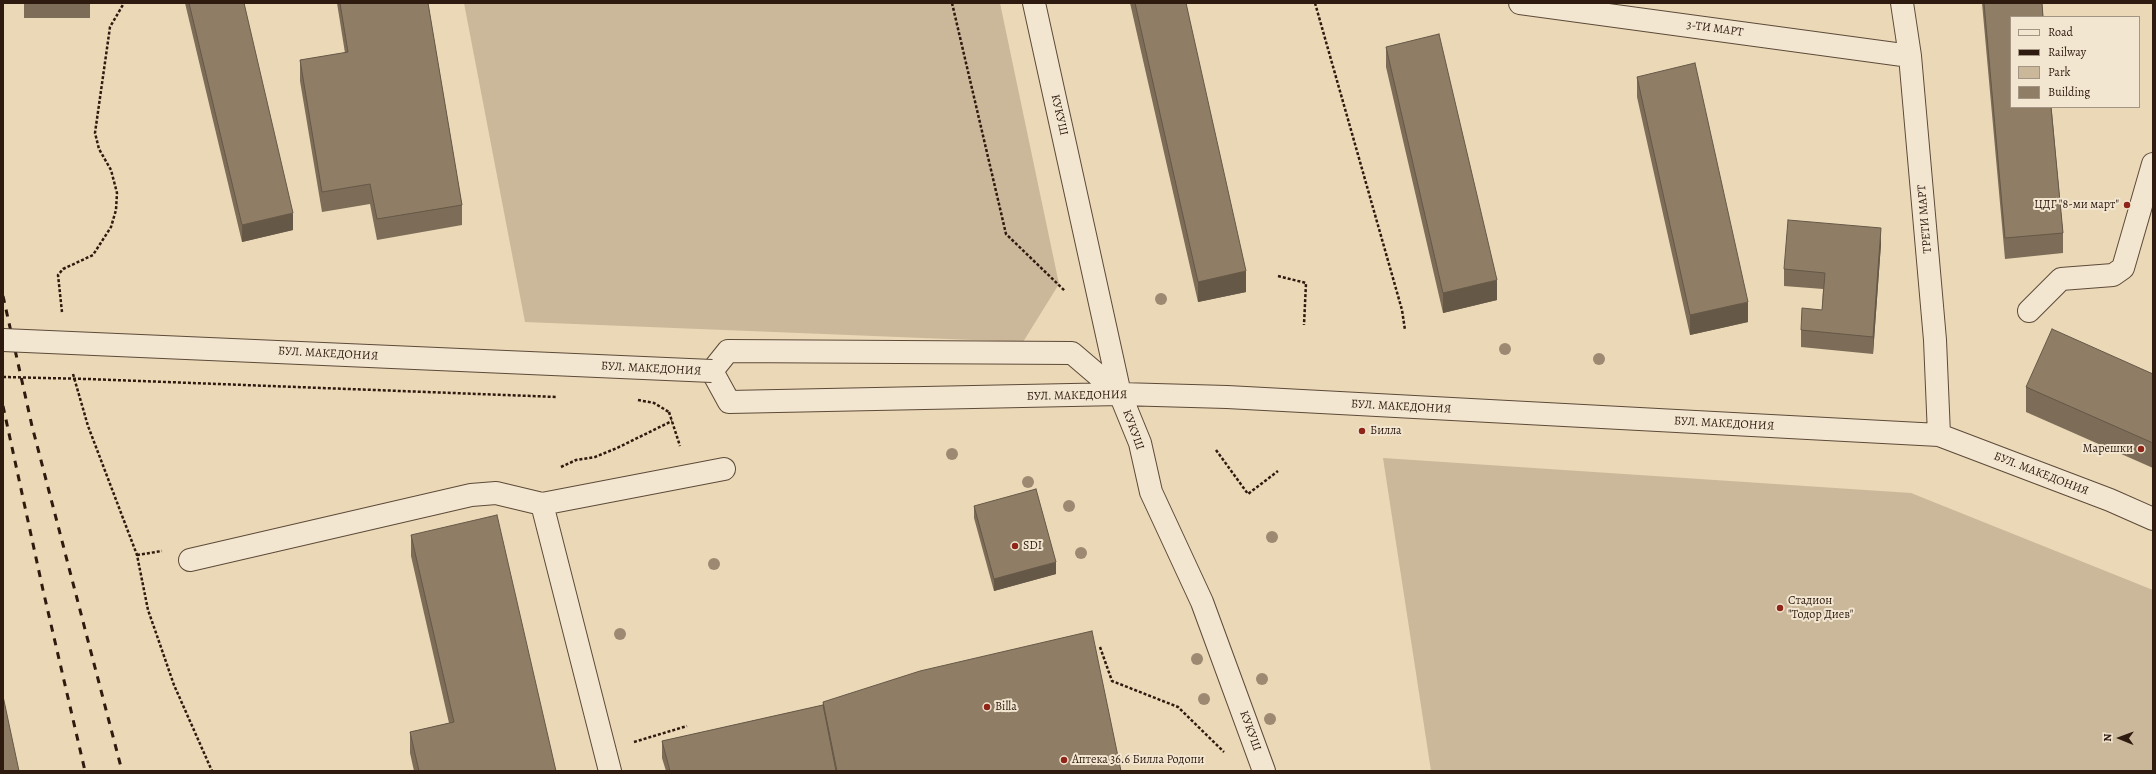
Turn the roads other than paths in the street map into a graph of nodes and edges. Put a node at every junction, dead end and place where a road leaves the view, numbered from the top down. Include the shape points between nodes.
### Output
1 (1034, 3) edge
2 (1520, 3) edge
3 (1902, 3) edge
4 (1910, 56) junction
5 (2153, 164) edge
6 (2029, 311) dead end
7 (3, 340) edge
8 (712, 371) junction
9 (1120, 394) junction
10 (1939, 435) junction
11 (724, 469) dead end
12 (542, 504) junction
13 (2153, 519) edge
14 (190, 560) dead end
15 (610, 771) edge
16 (1264, 771) edge

1 - 9 street, КУКУШ
2 - 4 street, 3-ТИ МАРТ
3 - 4 street, ТРЕТИ МАРТ
4 - 10 street, ТРЕТИ МАРТ via 1936,340
5 - 6 street via 2123,268 2113,276 2061,279
7 - 8 street, БУЛ. МАКЕДОНИЯ, bridge
8 - 9 street, БУЛ. МАКЕДОНИЯ via 729,402
8 - 9 street via 728,351 1072,353
9 - 10 street, БУЛ. МАКЕДОНИЯ via 1227,397
9 - 16 street, КУКУШ via 1140,443 1152,492 1202,602
10 - 13 street, БУЛ. МАКЕДОНИЯ
11 - 12 street
12 - 14 street via 496,493 471,495
12 - 15 street

